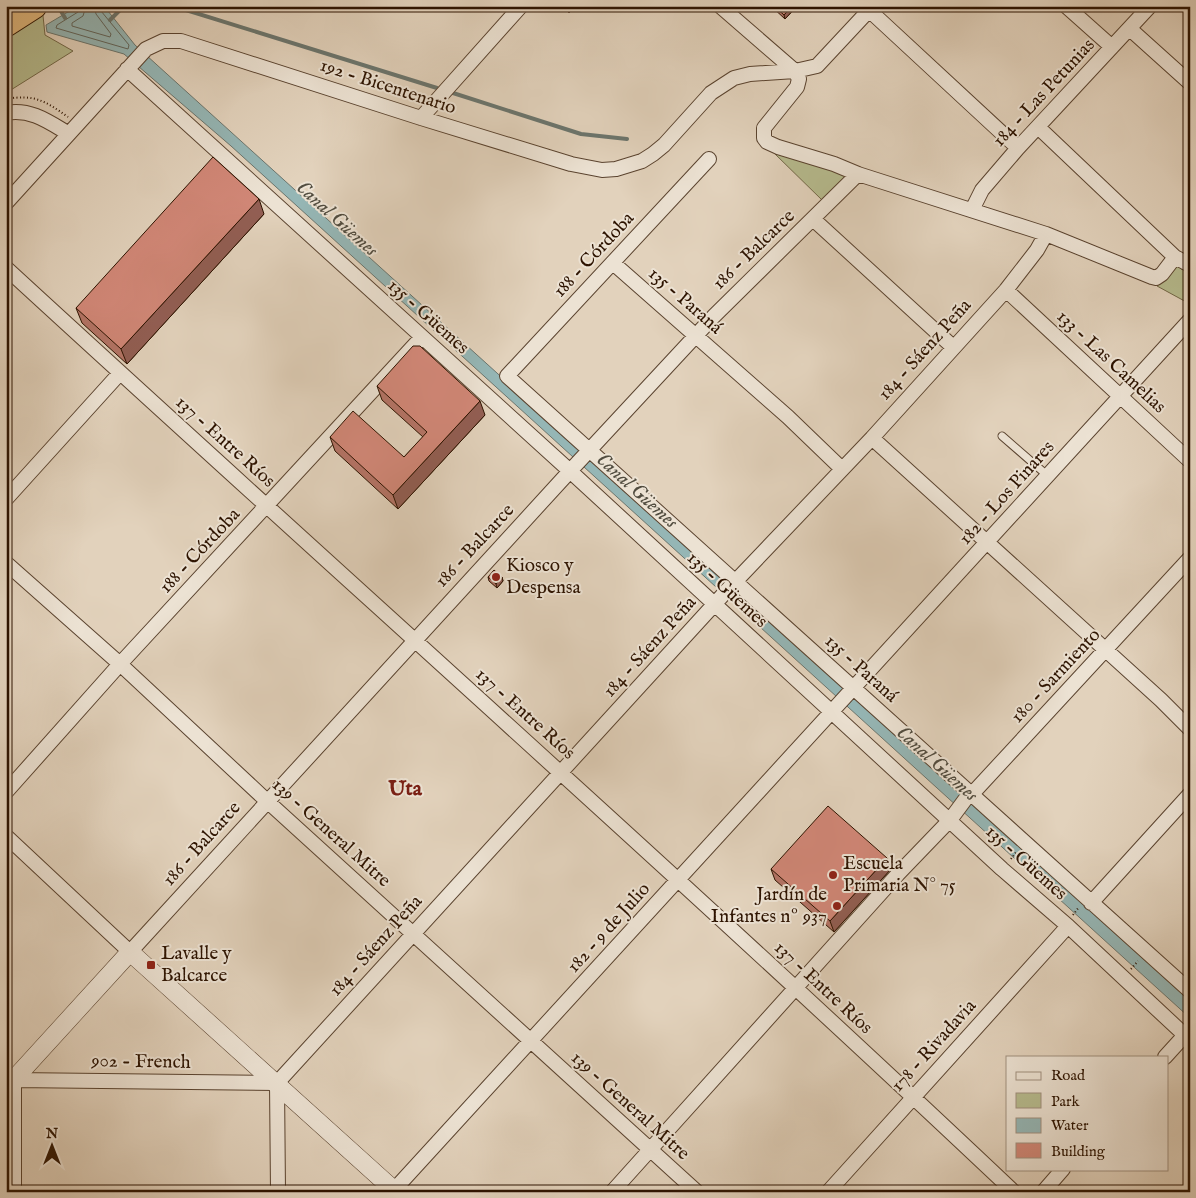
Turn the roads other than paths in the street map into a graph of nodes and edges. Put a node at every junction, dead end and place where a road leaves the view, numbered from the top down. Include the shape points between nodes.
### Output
1 (34, 6) edge
2 (521, 6) edge
3 (720, 6) edge
4 (1066, 6) edge
5 (1150, 6) edge
6 (871, 8) edge
7 (6, 24) edge
8 (1130, 30) junction
9 (1112, 47) junction
10 (128, 68) junction
11 (795, 71) junction
12 (1190, 83) edge
13 (6, 113) edge
14 (421, 118) junction
15 (1038, 127) junction
16 (68, 134) junction
17 (1018, 148) junction
18 (708, 159) dead end
19 (858, 174) junction
20 (6, 204) edge
21 (972, 210) junction
22 (813, 219) junction
23 (1046, 234) junction
24 (1175, 257) junction
25 (613, 263) junction
26 (1190, 265) edge
27 (6, 268) edge
28 (1006, 290) junction
29 (1190, 320) edge
30 (696, 336) junction
31 (422, 337) junction
32 (953, 347) junction
33 (120, 373) junction
34 (507, 376) joint
35 (1119, 397) junction
36 (1002, 436) dead end
37 (872, 438) junction
38 (587, 452) junction
39 (1190, 462) edge
40 (571, 469) junction
41 (842, 469) junction
42 (1048, 476) junction
43 (6, 498) edge
44 (268, 506) junction
45 (987, 544) junction
46 (1190, 558) edge
47 (6, 563) edge
48 (733, 584) junction
49 (718, 601) junction
50 (415, 639) junction
51 (1106, 650) junction
52 (120, 664) junction
53 (852, 689) junction
54 (833, 709) junction
55 (1190, 729) edge
56 (561, 772) junction
57 (6, 792) edge
58 (1190, 794) edge
59 (970, 795) junction
60 (267, 800) junction
61 (953, 816) junction
62 (6, 836) edge
63 (678, 880) junction
64 (1087, 903) junction
65 (1070, 921) junction
66 (413, 933) junction
67 (130, 952) junction
68 (796, 988) junction
69 (1190, 991) edge
70 (1187, 1038) edge
71 (530, 1042) junction
72 (1166, 1056) edge
73 (9, 1080) edge
74 (277, 1083) junction
75 (914, 1097) junction
76 (651, 1149) junction
77 (1062, 1170) edge
78 (395, 1191) edge
79 (14, 1192) edge
80 (278, 1192) edge
81 (612, 1192) edge
82 (697, 1192) edge
83 (828, 1192) edge
84 (1014, 1192) edge
85 (1043, 1192) edge

1 - 7 highway
2 - 14 street
3 - 11 street
4 - 9 street
5 - 8 street, 184 - Las Petunias
6 - 11 street via 816,66
6 - 17 street
8 - 9 street, 184 - Las Petunias
8 - 12 street
9 - 15 street, 184 - Las Petunias
10 - 14 street, 192 - Bicentenario via 146,49 163,40 181,40
10 - 16 street, 192 - Bicentenario
10 - 31 street, 135 - Güemes
11 - 14 street, 192 - Bicentenario via 734,78 711,94 653,154 616,169 602,170 571,164
11 - 19 street via 799,79 797,88 767,123 763,133 767,142
13 - 16 street via 27,112
15 - 17 street, 184 - Las Petunias
15 - 24 street
16 - 20 street, 192 - Bicentenario
17 - 21 street, 184 - Las Petunias via 982,190
18 - 25 street, 188 - Córdoba
19 - 21 street
19 - 22 street, 186 - Balcarce
21 - 23 street
22 - 30 street, 186 - Balcarce
22 - 32 street
23 - 24 street via 1156,278
23 - 28 street, 184 - Sáenz Peña
24 - 26 street
25 - 30 street, 135 - Paraná
25 - 34 street, 188 - Córdoba
27 - 33 street, 137 - Entre Ríos
28 - 32 street, 184 - Sáenz Peña
28 - 35 street, 133 - Las Camelias
29 - 35 street, 182 - Los Pinares
30 - 38 street, 186 - Balcarce
30 - 41 street, 135 - Paraná
31 - 40 street, 135 - Güemes
31 - 44 street, 188 - Córdoba
32 - 37 street, 184 - Sáenz Peña
33 - 43 street
33 - 44 street, 137 - Entre Ríos
34 - 38 street, 135 - Paraná
35 - 39 street, 133 - Las Camelias
35 - 42 street, 182 - Los Pinares
36 - 42 lane
37 - 41 street, 184 - Sáenz Peña
37 - 45 street
38 - 40 street, 186 - Balcarce
38 - 48 street, 135 - Paraná
40 - 49 street, 135 - Güemes
40 - 50 street, 186 - Balcarce
41 - 48 street, 184 - Sáenz Peña
42 - 45 street, 182 - Los Pinares
44 - 50 street, 137 - Entre Ríos
44 - 52 street, 188 - Córdoba
45 - 51 street
45 - 53 street, 182 - Los Pinares
46 - 51 street, 180 - Sarmiento
47 - 52 street, 139 - General Mitre
48 - 49 street, 184 - Sáenz Peña
48 - 53 street, 135 - Paraná
49 - 54 street, 135 - Güemes
49 - 56 street, 184 - Sáenz Peña
50 - 56 street, 137 - Entre Ríos
50 - 60 street, 186 - Balcarce
51 - 55 street
51 - 59 street, 180 - Sarmiento
52 - 57 street, 188 - Córdoba
52 - 60 street, 139 - General Mitre
53 - 54 street, 182 - 9 de Julio
53 - 59 street, 135 - Paraná
54 - 61 street, 135 - Güemes
54 - 63 street, 182 - 9 de Julio
56 - 63 street, 137 - Entre Ríos
56 - 66 street, 184 - Sáenz Peña
58 - 64 street
59 - 61 street, 180 - Sarmiento
59 - 64 street, 135 - Paraná
60 - 66 street, 139 - General Mitre
60 - 67 street, 186 - Balcarce
61 - 65 street, 135 - Güemes via 1002,869
61 - 68 street, 180 - Sarmiento
62 - 67 street
63 - 68 street, 137 - Entre Ríos
63 - 71 street, 182 - 9 de Julio
64 - 69 street, 135 - Paraná
65 - 70 street, 135 - Güemes
65 - 75 street, 178 - Rivadavia
66 - 71 street, 139 - General Mitre
66 - 74 street, 184 - Sáenz Peña
67 - 73 street
67 - 74 street
68 - 75 street, 137 - Entre Ríos
68 - 76 street, 180 - Sarmiento
70 - 72 street
71 - 76 street, 139 - General Mitre
71 - 78 street, 182 - 9 de Julio
73 - 74 street, 902 - French
73 - 79 street
74 - 78 street
74 - 80 street
75 - 83 street, 178 - Rivadavia
75 - 84 street, 137 - Entre Ríos
76 - 81 street, 180 - Sarmiento
76 - 82 street, 139 - General Mitre
77 - 85 street

